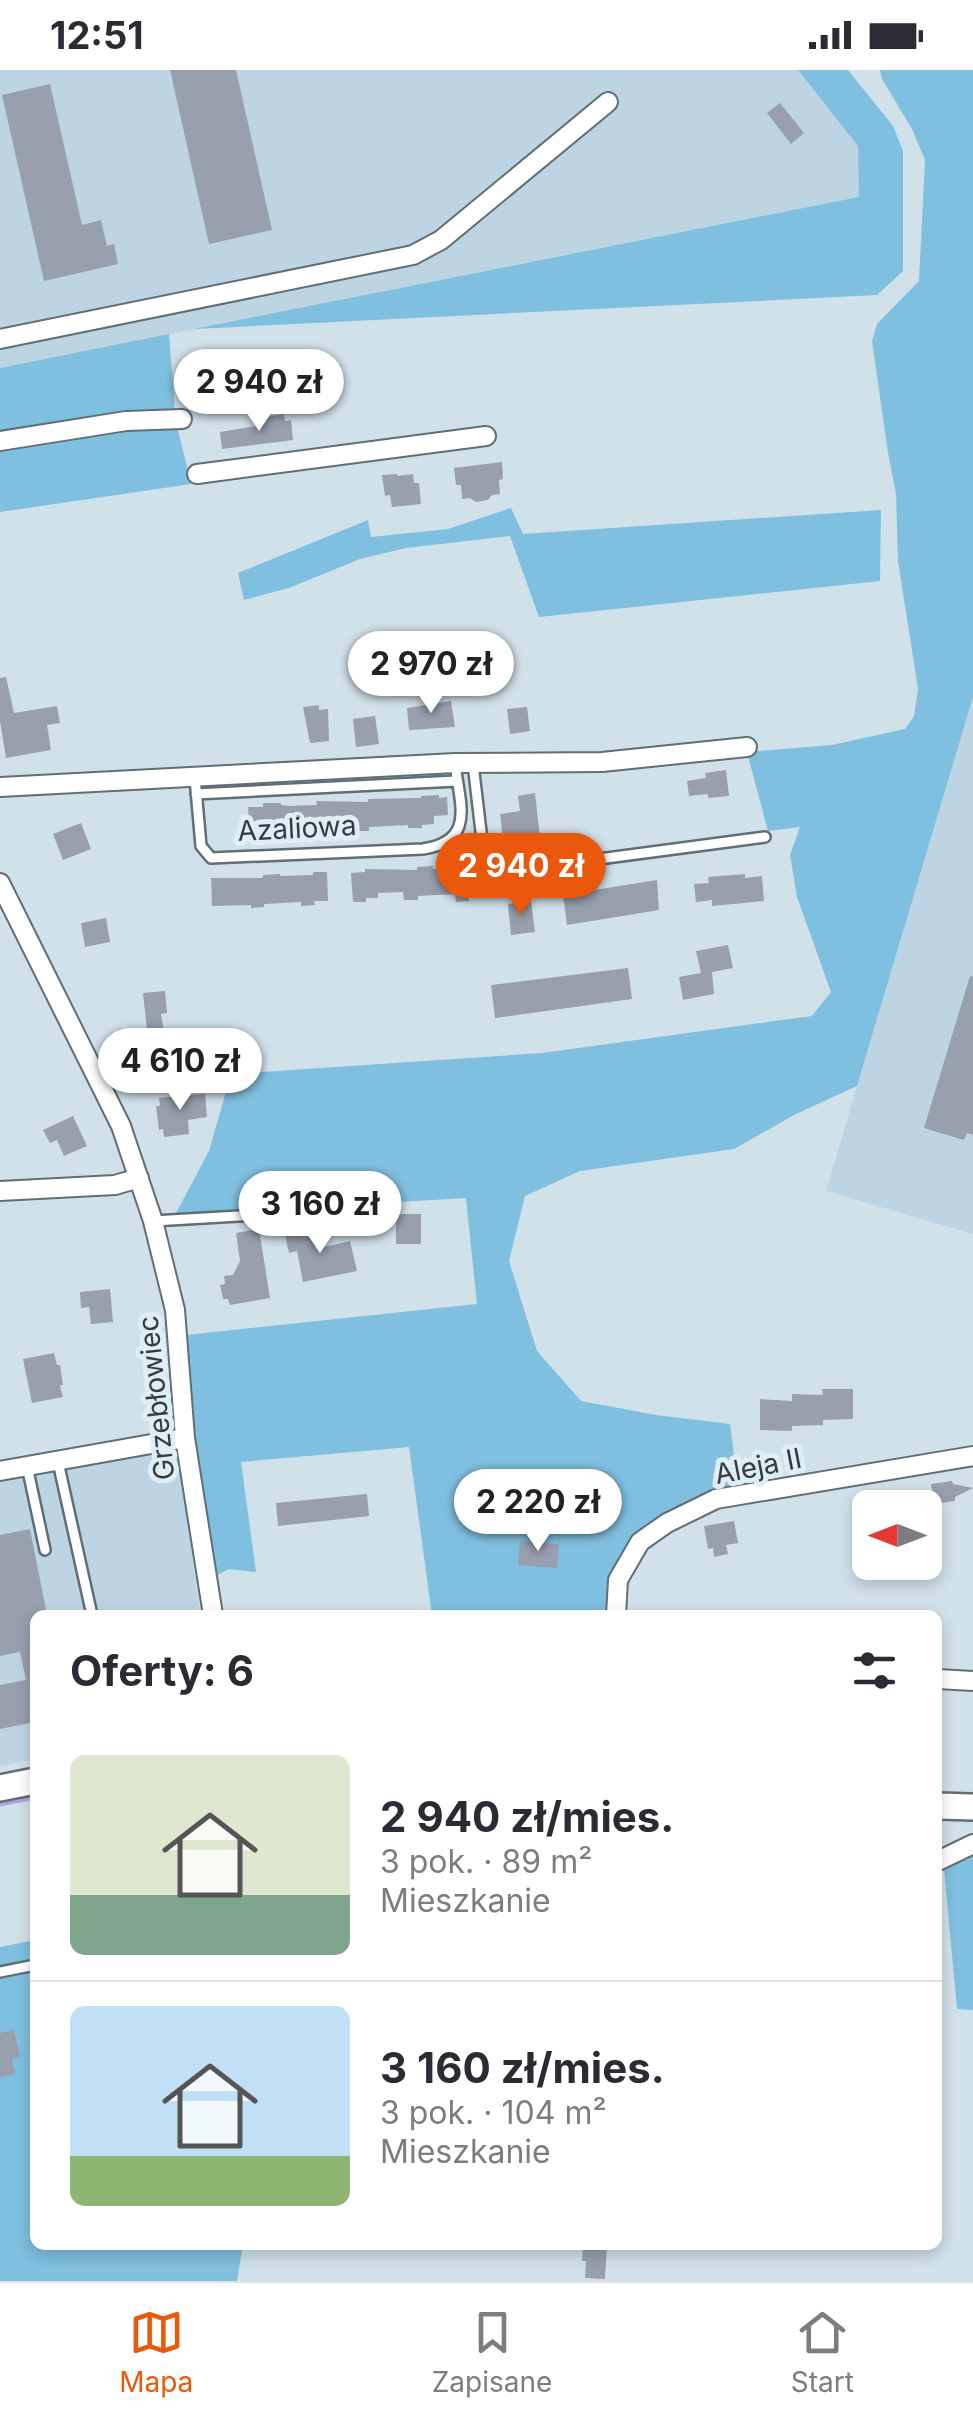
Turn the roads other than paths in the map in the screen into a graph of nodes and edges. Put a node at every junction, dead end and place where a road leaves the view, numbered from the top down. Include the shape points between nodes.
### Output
1 (608, 102) dead end
2 (0, 339) edge
3 (182, 418) dead end
4 (486, 436) dead end
5 (0, 442) edge
6 (197, 474) dead end
7 (747, 747) dead end
8 (462, 769) junction
9 (196, 785) junction
10 (0, 787) edge
11 (764, 837) dead end
12 (0, 883) edge
13 (9, 922) edge
14 (140, 1178) junction
15 (0, 1192) edge
16 (324, 1211) dead end
17 (153, 1221) junction
18 (185, 1438) junction
19 (973, 1456) edge
20 (58, 1460) junction
21 (27, 1466) junction
22 (0, 1471) edge
23 (45, 1550) dead end
24 (91, 1610) edge
25 (212, 1610) edge
26 (616, 1610) edge
27 (942, 1680) edge
28 (973, 1681) edge
29 (30, 1782) edge
30 (0, 1788) edge
31 (942, 1806) edge
32 (973, 1807) edge
33 (973, 1844) edge
34 (942, 1859) edge
35 (30, 1966) edge
36 (0, 1972) edge

1 - 2 street via 442,240 413,255
3 - 5 street
4 - 6 street
7 - 8 street, Azaliowa
8 - 9 street, Azaliowa
8 - 9 lane, Azaliowa via 457,832 447,844 423,850 211,858 201,846
8 - 11 lane via 486,874
9 - 10 street, Azaliowa
12 - 13 street, Grzebłowiec
13 - 14 street, Grzebłowiec via 121,1126
14 - 15 street
14 - 17 street, Grzebłowiec
16 - 17 lane
17 - 18 street, Grzebłowiec via 175,1310
18 - 20 street
18 - 25 street, Grzebłowiec
19 - 26 street, Aleja II via 716,1500 640,1542 618,1580
20 - 21 street
20 - 24 lane
21 - 22 street
21 - 23 lane
27 - 28 street
29 - 30 street
31 - 32 street
33 - 34 street
35 - 36 lane

